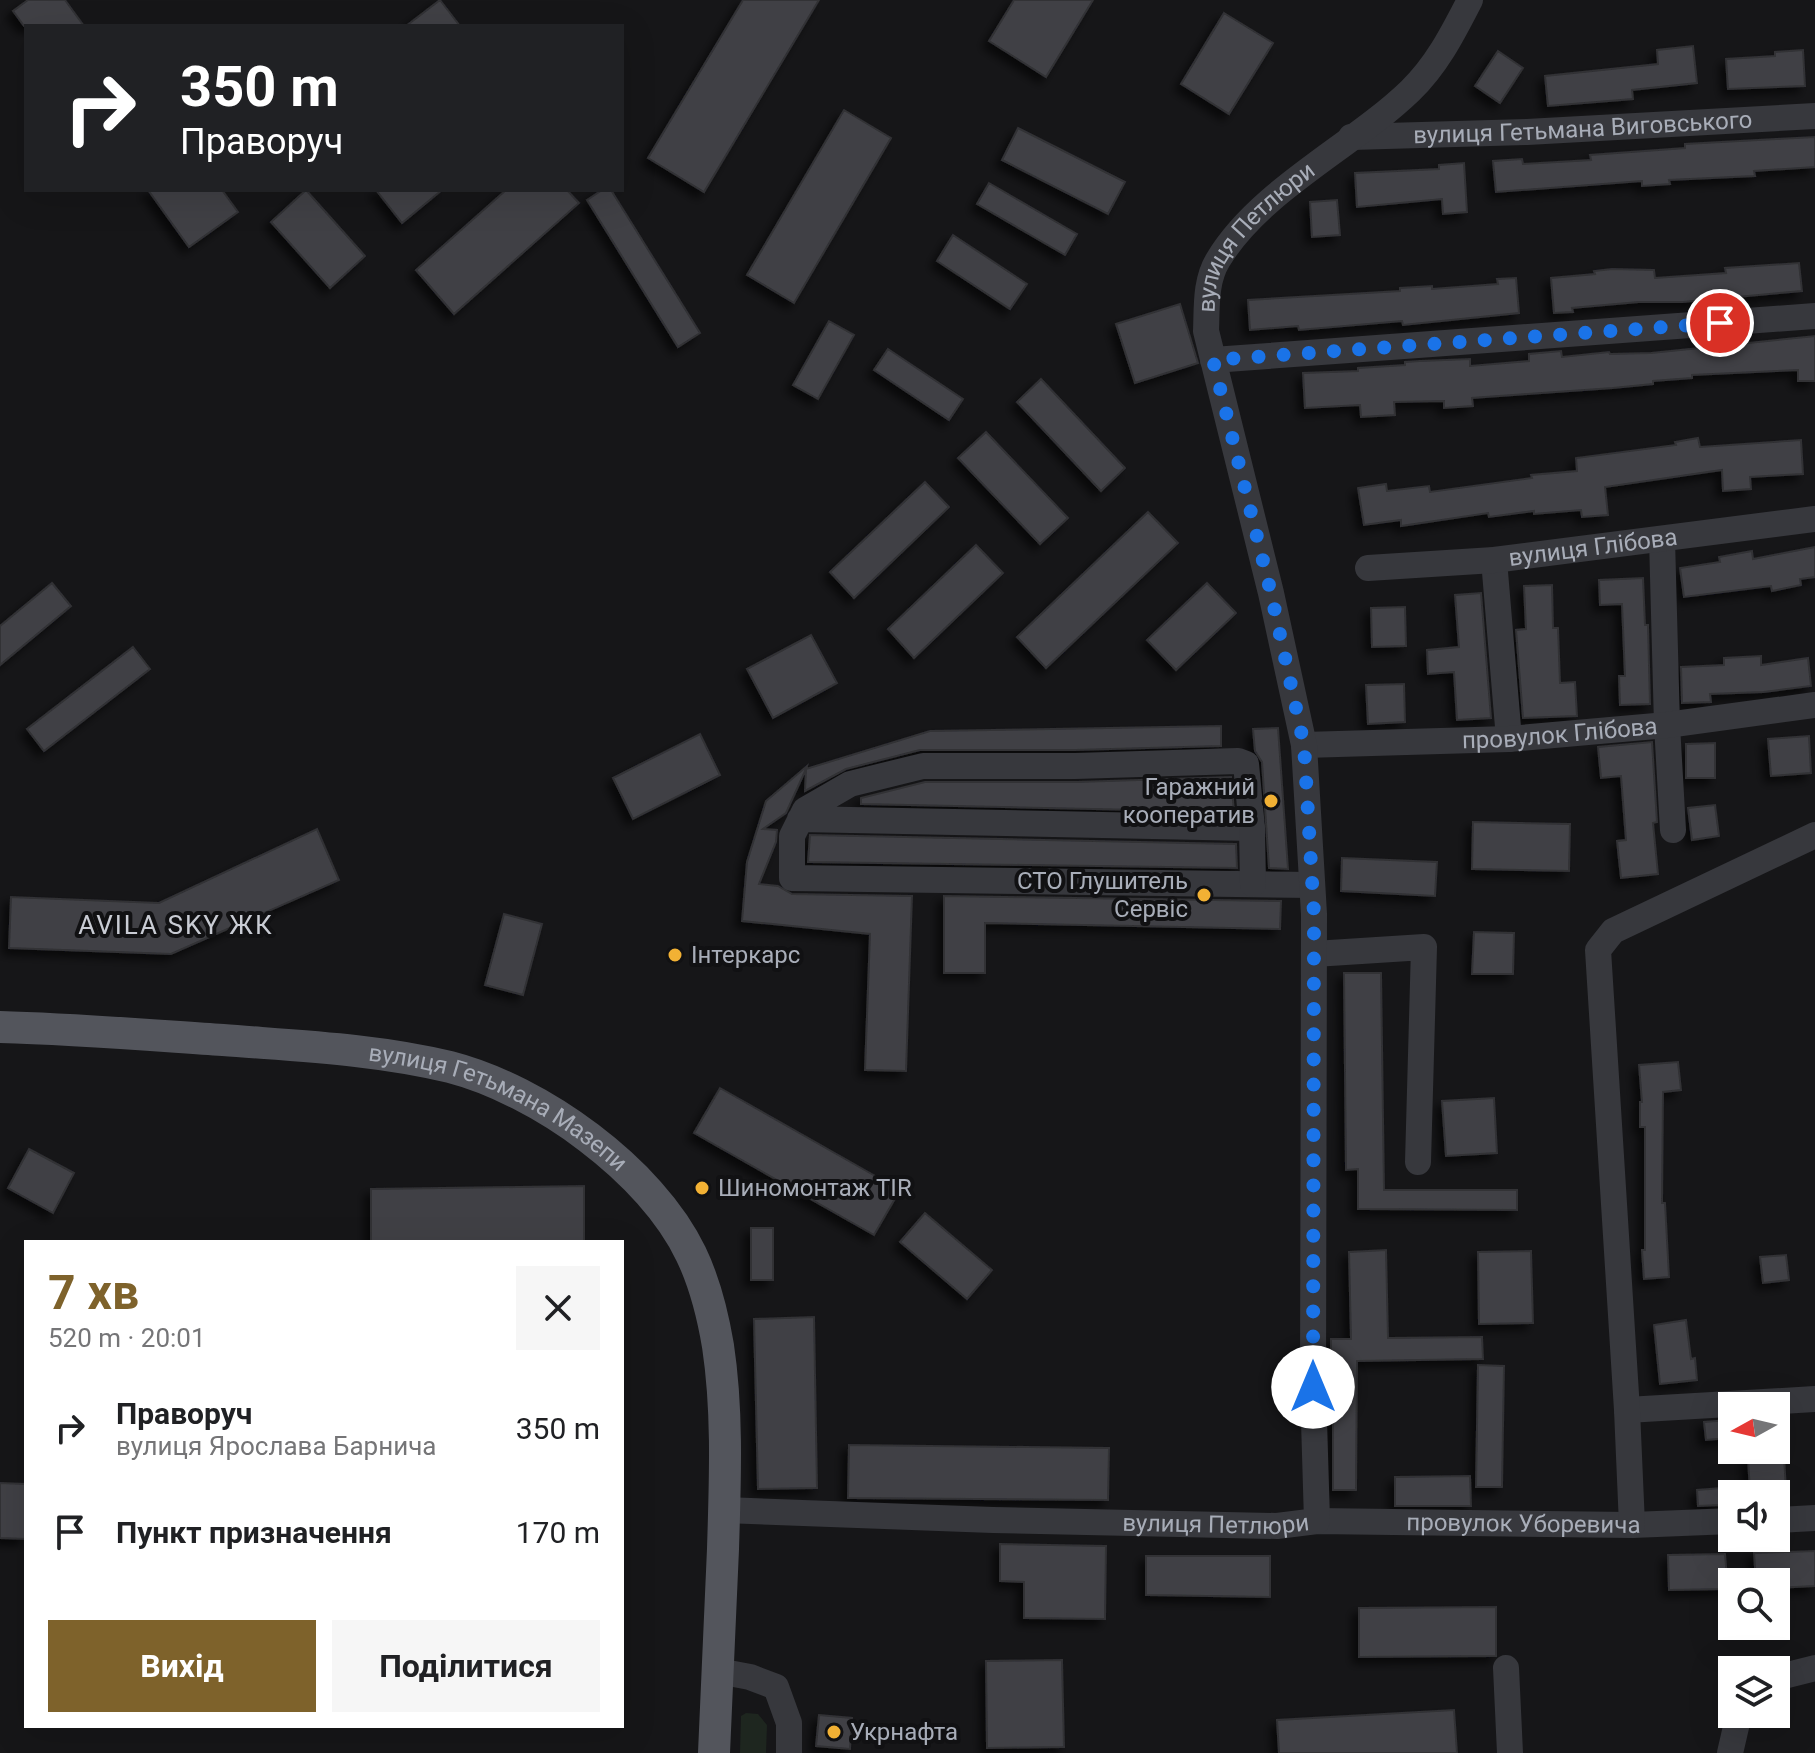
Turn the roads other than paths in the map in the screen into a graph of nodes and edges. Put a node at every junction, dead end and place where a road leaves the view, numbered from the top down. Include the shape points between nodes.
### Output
1 (1470, 0) edge
2 (1815, 116) edge
3 (1351, 137) junction
4 (1815, 316) edge
5 (1213, 360) junction
6 (1815, 519) edge
7 (1662, 539) junction
8 (1494, 560) junction
9 (1368, 568) dead end
10 (1815, 705) edge
11 (1667, 725) junction
12 (1509, 739) junction
13 (1304, 745) junction
14 (800, 819) junction
15 (1252, 828) junction
16 (1673, 830) dead end
17 (1815, 835) edge
18 (1253, 884) junction
19 (1312, 885) junction
20 (1314, 954) junction
21 (0, 1027) edge
22 (1418, 1162) dead end
23 (1815, 1399) edge
24 (1627, 1410) junction
25 (724, 1510) junction
26 (1815, 1518) edge
27 (1790, 1519) edge
28 (1317, 1521) junction
29 (1718, 1522) edge
30 (1632, 1525) junction
31 (1506, 1668) dead end
32 (1815, 1668) edge
33 (718, 1671) junction
34 (1790, 1674) edge
35 (1736, 1728) edge
36 (714, 1753) edge
37 (789, 1753) edge
38 (1510, 1753) edge
39 (1730, 1753) edge

1 - 3 street, вулиця Петлюри via 1442,54 1410,92
2 - 3 street, вулиця Гетьмана Виговського
3 - 5 street, вулиця Петлюри via 1248,221 1217,261 1207,296 1206,331
4 - 5 street
5 - 13 street, вулиця Петлюри
6 - 7 street, вулиця Глібова
7 - 8 street, вулиця Глібова
7 - 11 street
8 - 9 street, вулиця Глібова
8 - 12 street
10 - 11 street, провулок Глібова
11 - 12 street, провулок Глібова
11 - 16 street
12 - 13 street, провулок Глібова
13 - 19 street, вулиця Петлюри
14 - 15 street
14 - 15 street via 805,810 850,784 923,766 1238,761 1246,764
14 - 18 street via 792,836 792,878
15 - 18 street
17 - 24 street via 1613,931 1598,950
18 - 19 street
19 - 20 street, вулиця Петлюри
20 - 22 street via 1424,947
20 - 28 street, вулиця Петлюри
21 - 25 main road, вулиця Гетьмана Мазепи via 402,1056 497,1085 581,1131 655,1200 691,1253 718,1345
23 - 24 street
24 - 30 street
25 - 28 street, вулиця Петлюри via 1277,1526
25 - 33 main road
26 - 27 street
28 - 30 street, провулок Уборевича
29 - 30 street, провулок Уборевича
31 - 38 street
32 - 34 street
33 - 36 main road
33 - 37 street via 776,1687 789,1723
35 - 39 street

